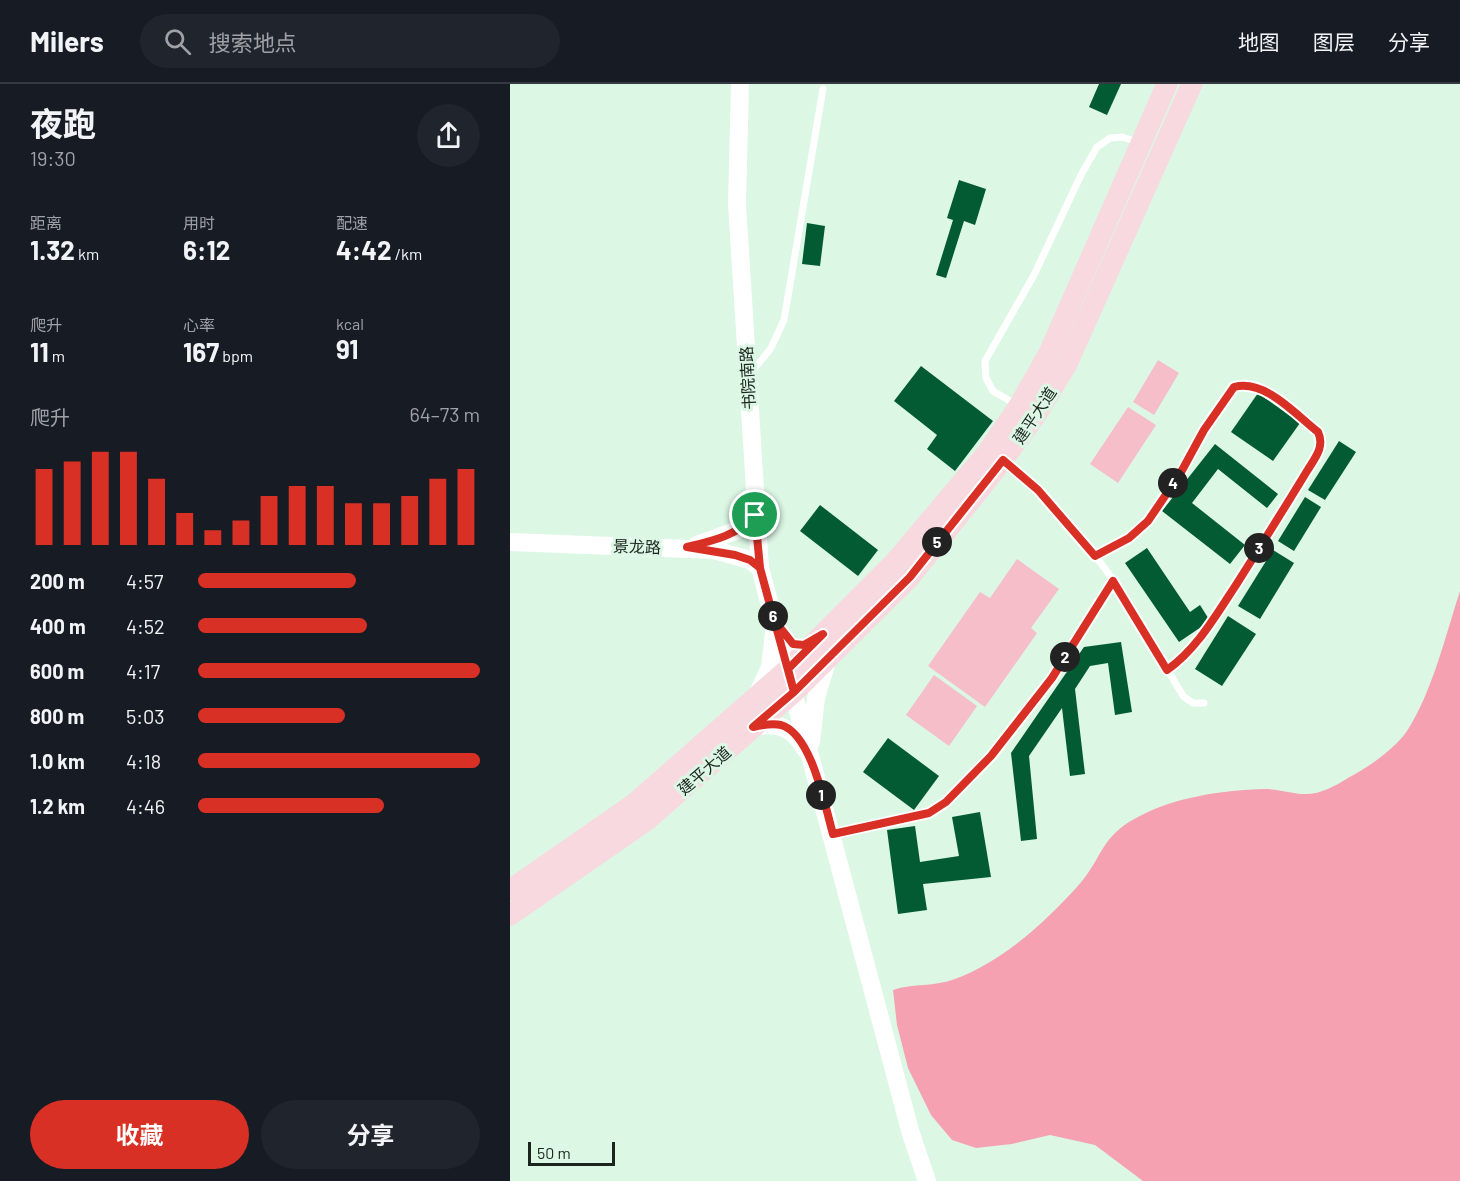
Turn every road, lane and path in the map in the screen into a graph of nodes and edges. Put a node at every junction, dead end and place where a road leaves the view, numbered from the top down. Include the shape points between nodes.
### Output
1 (730, 84) edge
2 (741, 84) edge
3 (1167, 84) edge
4 (1192, 84) edge
5 (823, 89) dead end
6 (1141, 144) junction
7 (737, 204) junction
8 (747, 377) junction
9 (1019, 406) junction
10 (1003, 460) junction
11 (755, 515) junction
12 (510, 542) edge
13 (687, 547) junction
14 (1095, 556) junction
15 (760, 568) junction
16 (1113, 581) junction
17 (774, 620) junction
18 (823, 634) junction
19 (828, 658) junction
20 (788, 669) junction
21 (1167, 670) junction
22 (794, 692) junction
23 (754, 698) junction
24 (1204, 703) dead end
25 (753, 727) junction
26 (811, 759) junction
27 (833, 834) junction
28 (510, 890) edge
29 (510, 915) edge
30 (927, 1181) edge

1 - 7 street
2 - 7 street, 书院南路
3 - 6 main road, 建平大道
4 - 10 main road, 建平大道 via 1067,363
5 - 8 lane via 784,320 771,348
6 - 9 main road, 建平大道 via 1050,353
6 - 9 lane via 1131,139 1110,138 1097,147 1034,275 985,361 986,378 993,391
7 - 8 street, 书院南路
8 - 11 street, 书院南路
9 - 18 main road, 建平大道 via 987,453 894,563
10 - 14 lane via 1038,490
10 - 19 main road, 建平大道 via 910,577
11 - 13 street via 746,527
11 - 15 street, 书院南路
12 - 13 street, 景龙路
13 - 15 street, 景龙路 via 735,555
14 - 16 lane
14 - 21 lane via 1129,538 1148,521 1234,387 1246,384 1261,388 1318,432 1321,447 1257,552 1193,647
15 - 17 street, 书院南路
16 - 21 lane
16 - 27 lane via 1052,678 991,756 946,802 929,813
17 - 18 street via 793,644 804,645
17 - 20 street, 书院南路
17 - 23 street via 770,667
18 - 20 main road, 建平大道
19 - 22 main road, 建平大道
19 - 26 street via 814,710
20 - 22 street, 书院南路
20 - 23 main road, 建平大道
21 - 24 lane via 1184,697 1192,703
22 - 25 main road, 建平大道
22 - 26 street, 书院南路
23 - 28 main road, 建平大道 via 634,804
25 - 26 street via 767,724 788,728
25 - 29 main road, 建平大道 via 647,820
26 - 27 street, 书院南路
27 - 30 street, 书院南路 via 911,1134

